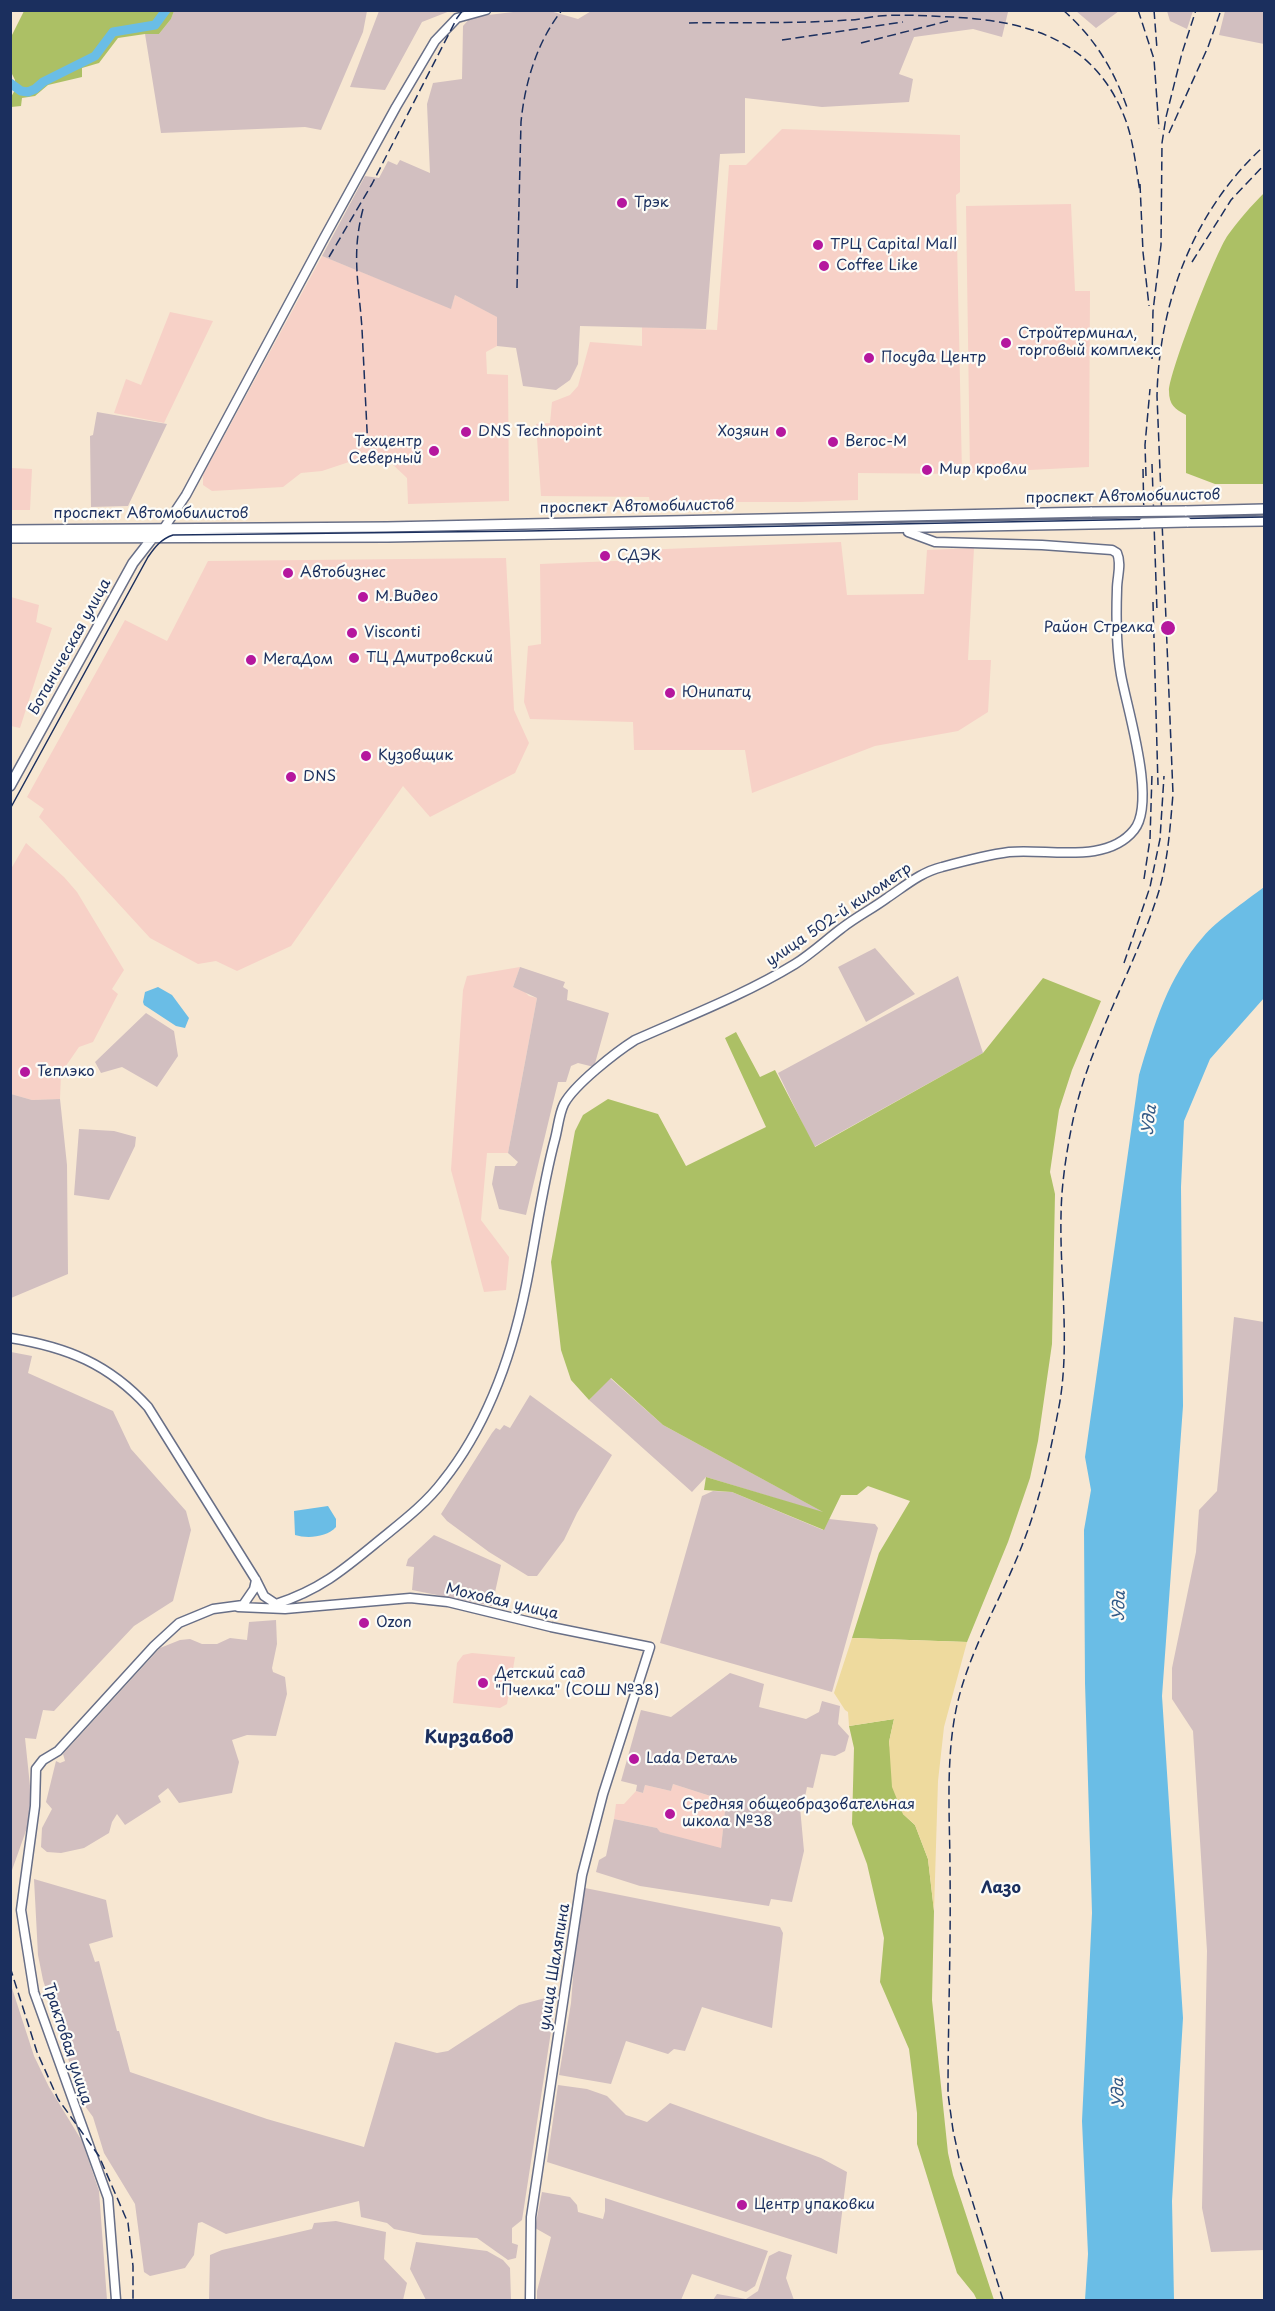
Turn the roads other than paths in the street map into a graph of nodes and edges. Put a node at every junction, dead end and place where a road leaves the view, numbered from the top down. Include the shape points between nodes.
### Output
1 (486, 10) edge
2 (1264, 509) edge
3 (1264, 521) edge
4 (908, 527) junction
5 (164, 528) junction
6 (10, 530) edge
7 (10, 538) edge
8 (152, 538) junction
9 (10, 786) edge
10 (10, 1338) edge
11 (256, 1580) junction
12 (276, 1604) junction
13 (238, 1607) junction
14 (285, 1609) junction
15 (650, 1647) joint
16 (116, 2301) edge
17 (530, 2301) edge

1 - 5 street via 457,18 435,41 186,495
2 - 5 main road, проспект Автомобилистов, bridge
3 - 4 main road, проспект Автомобилистов, bridge
4 - 8 main road, проспект Автомобилистов
4 - 12 street, улица 502-й километр via 908,532 935,542 1042,545 1117,553 1121,673 1137,741 1140,777 1140,819 1136,828 1125,840 1083,853 1011,852 937,868 911,880 797,963 635,1040 573,1091 564,1104 550,1158 526,1287 507,1356 465,1452 443,1482 336,1576
5 - 6 main road, проспект Автомобилистов
5 - 8 main road, Ботаническая улица
7 - 8 main road, проспект Автомобилистов
8 - 9 main road, Ботаническая улица via 133,563
10 - 11 street via 71,1352 98,1365 136,1394 148,1407
11 - 12 street via 264,1596
11 - 13 street via 246,1602
12 - 14 street
13 - 14 street, Моховая улица
13 - 16 street, Трактовая улица via 213,1609 179,1623 36,1769 21,1910 34,1992 108,2198
14 - 15 street, Моховая улица via 410,1598 448,1602
15 - 17 street, улица Шаляпина via 603,1794 582,1875 531,2220

